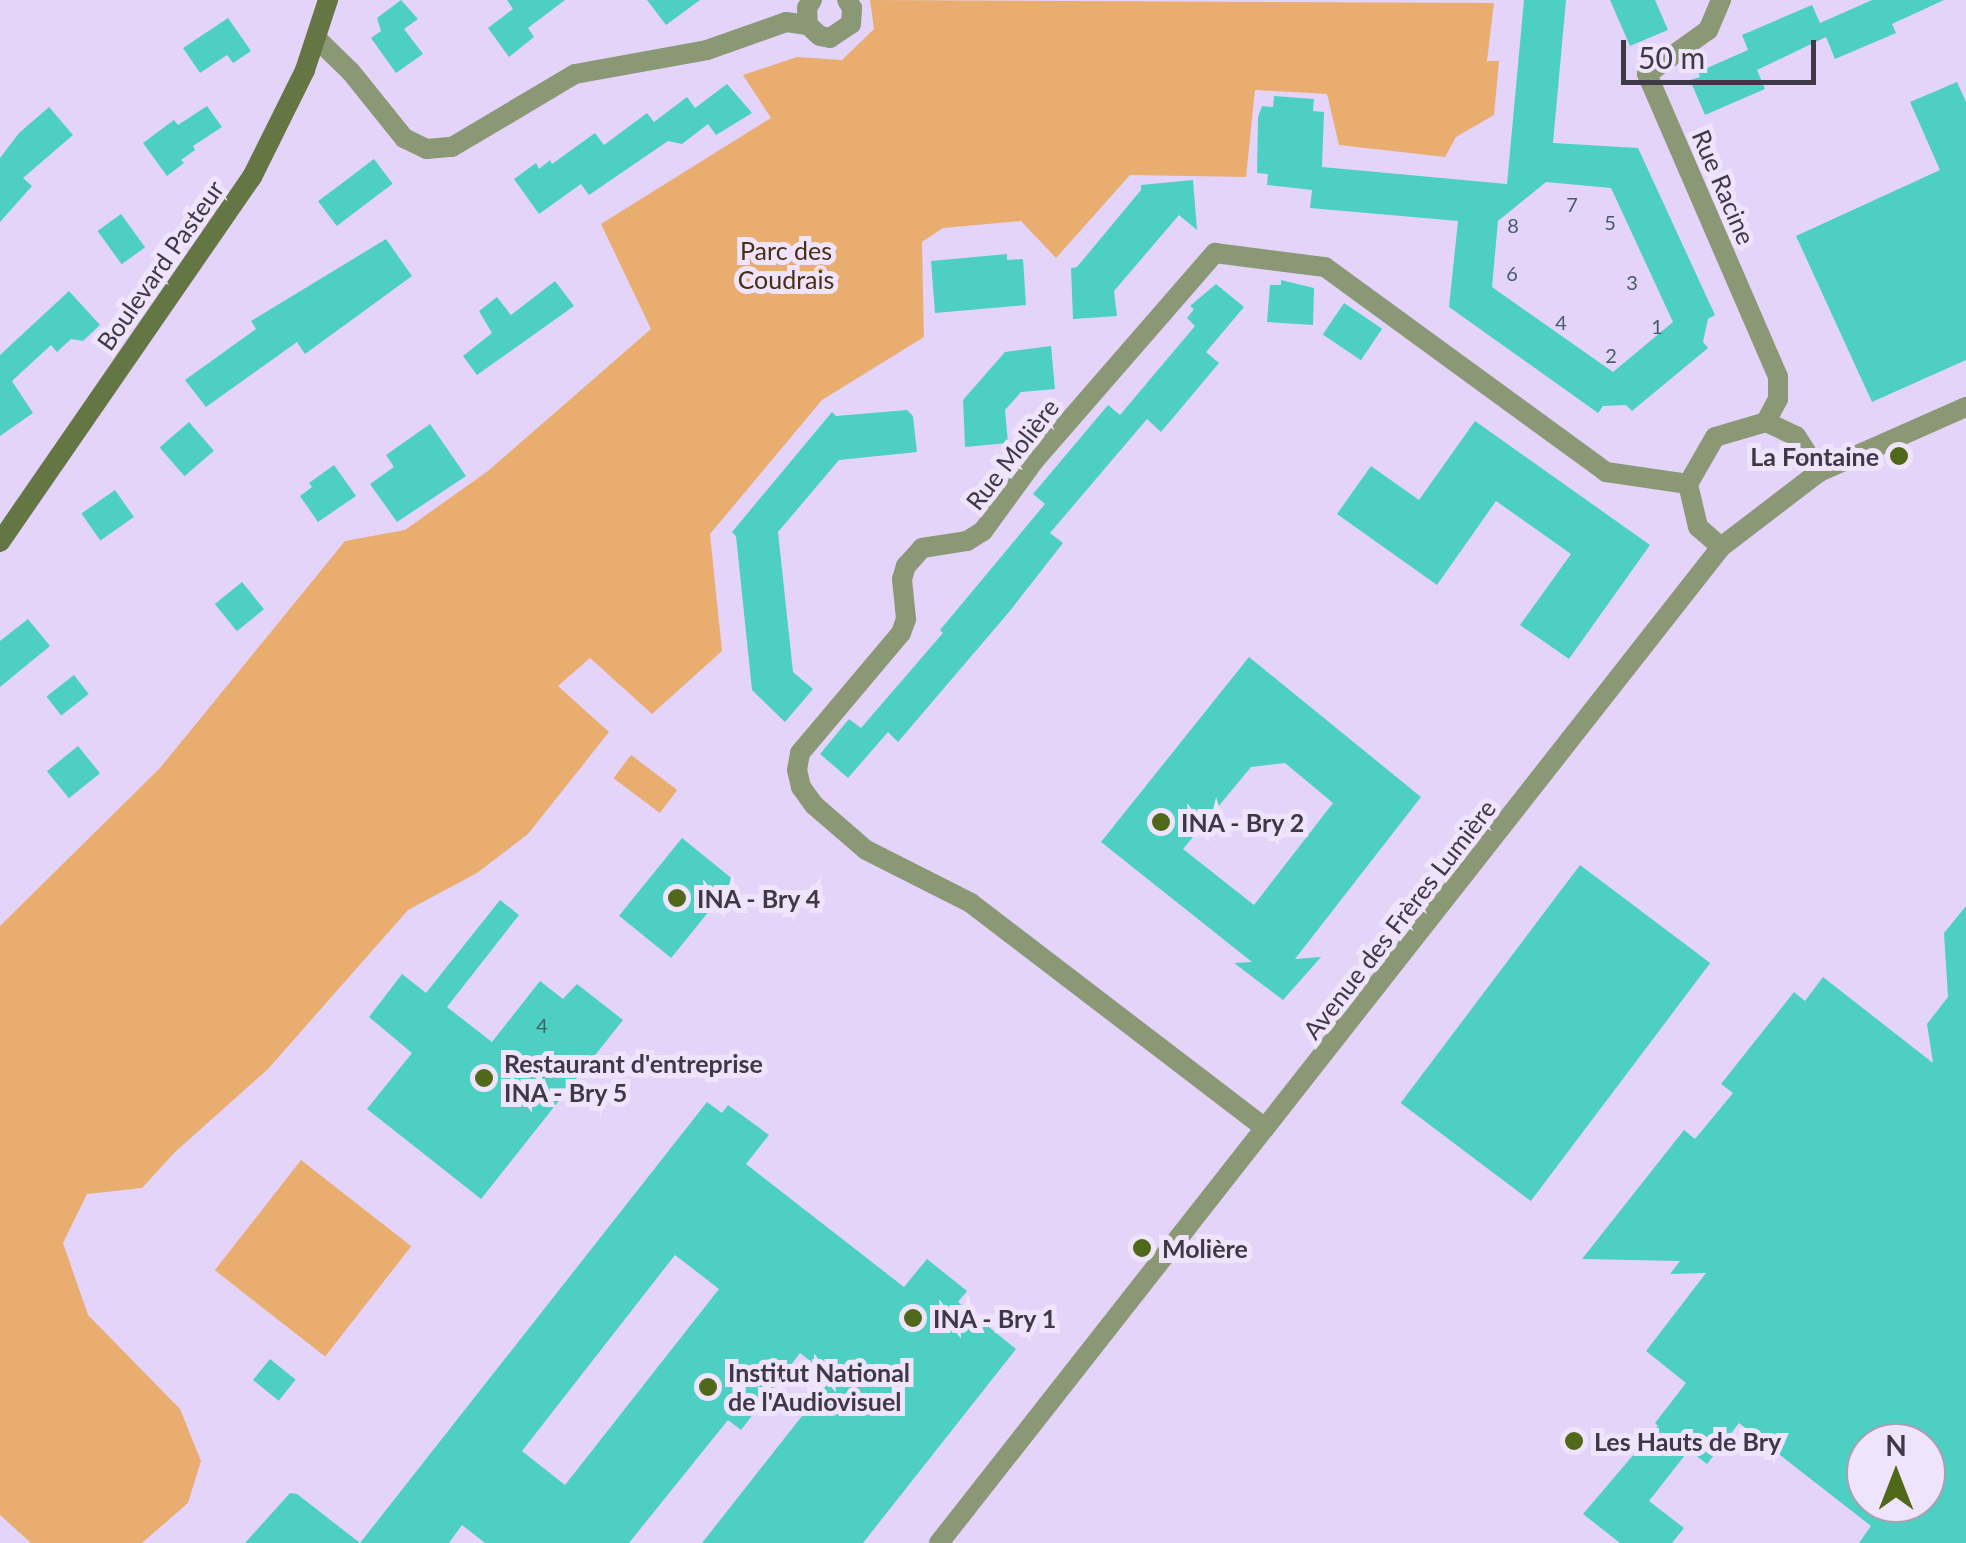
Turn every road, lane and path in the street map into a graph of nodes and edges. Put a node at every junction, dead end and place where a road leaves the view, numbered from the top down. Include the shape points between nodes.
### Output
1 (328, 0) edge
2 (812, 0) edge
3 (847, 0) edge
4 (1721, 0) edge
5 (808, 25) junction
6 (316, 38) junction
7 (1966, 407) edge
8 (1766, 422) junction
9 (1819, 472) junction
10 (1688, 484) junction
11 (0, 542) edge
12 (1721, 547) junction
13 (1265, 1128) junction
14 (938, 1543) edge

1 - 6 main road, Boulevard Pasteur
2 - 5 street
3 - 5 street via 851,24 838,37 820,36
4 - 8 street, Rue Racine via 1708,30 1646,74 1778,377 1778,399
5 - 6 street via 786,22 707,50 575,74 452,147 427,149 404,138
6 - 11 main road, Boulevard Pasteur via 252,178
7 - 9 street, Avenue des Frères Lumière
8 - 9 street via 1796,436
8 - 10 street via 1715,437
9 - 12 street, Avenue des Frères Lumière
10 - 12 street via 1698,527
10 - 13 street, Rue Molière via 1606,472 1324,267 1215,253 1034,462 983,531 967,541 922,548 906,566 901,634 800,753 801,787 866,850 971,903
12 - 13 street, Avenue des Frères Lumière
13 - 14 street, Avenue des Frères Lumière

